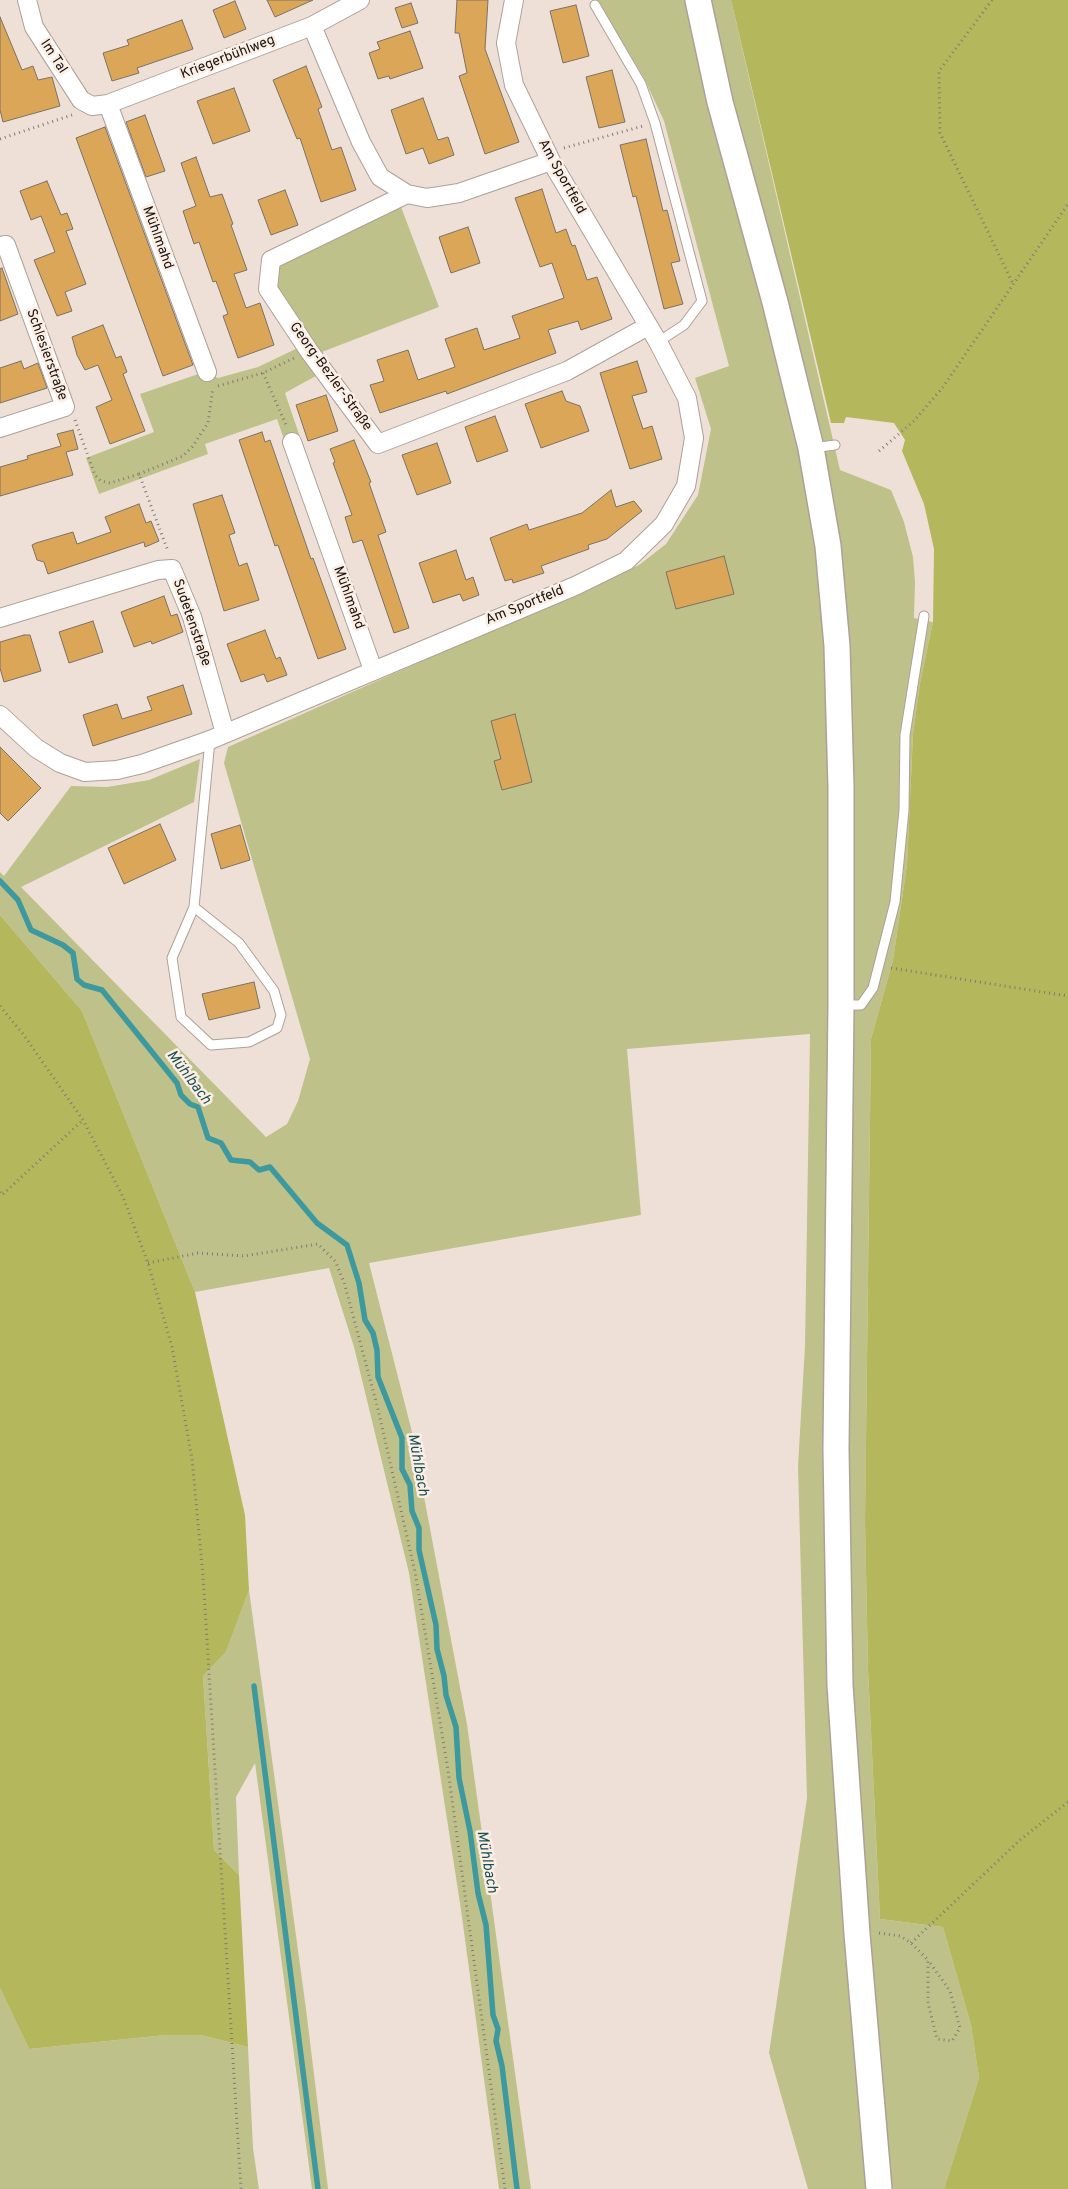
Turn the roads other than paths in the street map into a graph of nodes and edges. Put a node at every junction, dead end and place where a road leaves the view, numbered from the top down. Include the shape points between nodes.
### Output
1 (27, 0) edge
2 (360, 0) edge
3 (514, 0) edge
4 (698, 0) edge
5 (594, 5) dead end
6 (312, 26) junction
7 (100, 105) junction
8 (549, 157) junction
9 (407, 194) junction
10 (0, 246) edge
11 (648, 326) junction
12 (658, 342) junction
13 (210, 380) road end
14 (0, 428) edge
15 (292, 442) road end
16 (924, 616) dead end
17 (0, 618) edge
18 (373, 670) junction
19 (0, 715) edge
20 (209, 740) junction
21 (194, 907) junction
22 (841, 1005) junction
23 (879, 2189) edge

1 - 7 street, Im Tal via 34,27 81,100
2 - 6 street, Kriegerbühlweg
3 - 8 street, Am Sportfeld via 506,43 514,85
4 - 22 main road via 720,102 775,302 823,447 837,646
5 - 12 lane via 641,84 655,123 702,301 684,325
6 - 7 street, Kriegerbühlweg
6 - 9 street via 361,142 380,177
7 - 13 street, Mühlmahd
8 - 9 street via 459,193 427,198
8 - 11 street, Am Sportfeld
9 - 11 street, Georg-Bezler-Straße via 271,260 268,289 378,444 567,372
10 - 14 street, Schlesierstraße via 6,245 65,407
11 - 12 street, Am Sportfeld
12 - 18 street, Am Sportfeld via 687,398 694,438 686,486 664,524 626,561 575,586
15 - 18 street, Mühlmahd
16 - 22 lane via 905,734 904,810 895,902 873,988 860,1004
17 - 20 street, Sudetenstraße via 158,570 172,569 192,617
18 - 20 street, Am Sportfeld
19 - 20 street, Am Sportfeld via 36,748 60,764 85,772 142,764
20 - 21 lane
21 - 21 lane via 172,958 181,1017 211,1046 249,1042 276,1028 281,1015 274,991 239,943
22 - 23 main road via 836,1449 840,1676 857,1934

